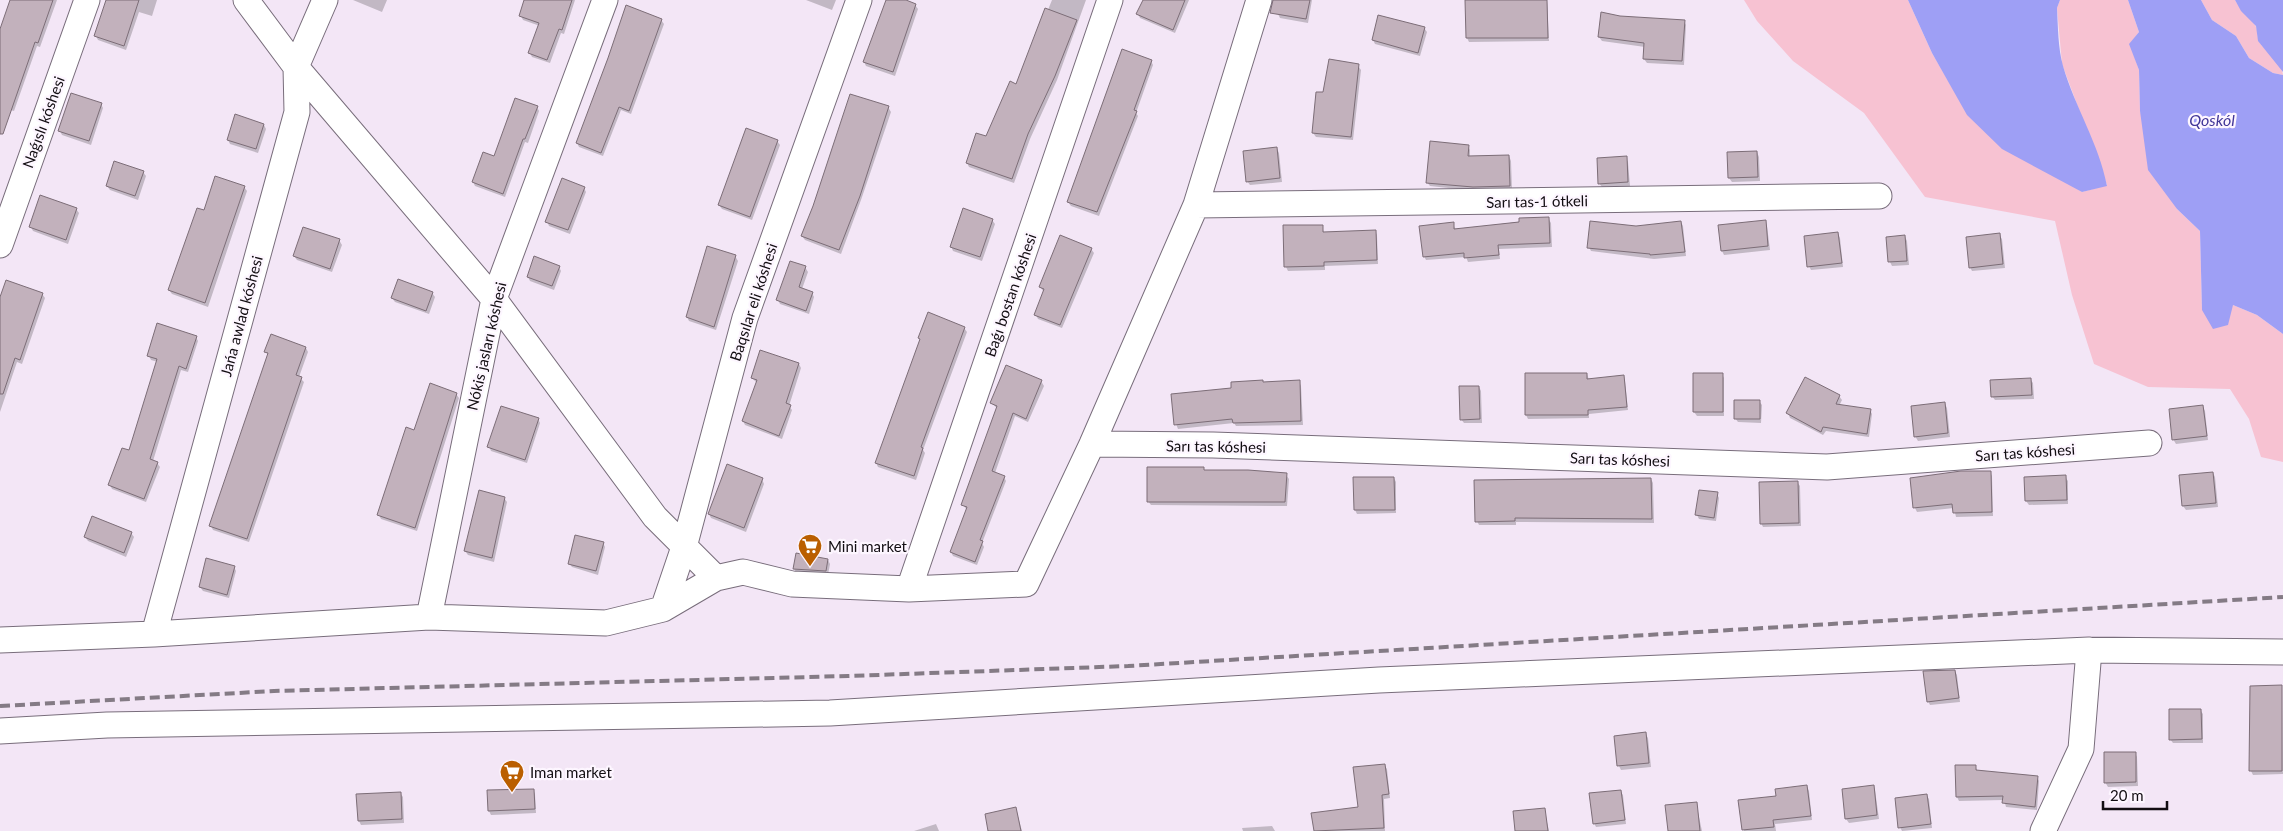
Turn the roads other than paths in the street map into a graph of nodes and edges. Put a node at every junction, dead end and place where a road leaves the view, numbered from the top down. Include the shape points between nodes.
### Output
1 (87, 0) edge
2 (246, 0) edge
3 (325, 0) edge
4 (605, 0) edge
5 (859, 0) edge
6 (1110, 0) edge
7 (1259, 0) edge
8 (296, 67) junction
9 (1879, 196) dead end
10 (1196, 205) junction
11 (0, 245) edge
12 (494, 299) junction
13 (2148, 443) dead end
14 (1092, 444) junction
15 (684, 547) junction
16 (716, 578) junction
17 (909, 589) junction
18 (663, 609) junction
19 (429, 616) junction
20 (154, 634) junction
21 (0, 640) edge
22 (2089, 650) junction
23 (2283, 652) edge
24 (0, 730) edge
25 (2043, 831) edge

1 - 11 street, Naǵıslı kóshesi
2 - 8 street
3 - 8 street, Jańa awlad kóshesi
4 - 12 street, Nókis jasları kóshesi
5 - 15 street, Baqsılar eli kóshesi via 744,318
6 - 17 street, Baǵı bostan kóshesi
7 - 10 street
8 - 12 street
8 - 20 street, Jańa awlad kóshesi via 297,112
9 - 10 street, Sarı tas-1 ótkeli
10 - 14 street
12 - 15 street via 655,517
12 - 19 street, Nókis jasları kóshesi
13 - 14 street, Sarı tas kóshesi via 1827,467 1222,445
14 - 17 street via 1026,584
15 - 16 street
15 - 18 street, Baqsılar eli kóshesi
16 - 17 street via 743,572 792,584
16 - 18 street
18 - 19 street via 606,623
19 - 20 street
20 - 21 street
22 - 23 street
22 - 24 street via 1379,680 830,713 107,725
22 - 25 street via 2081,749

